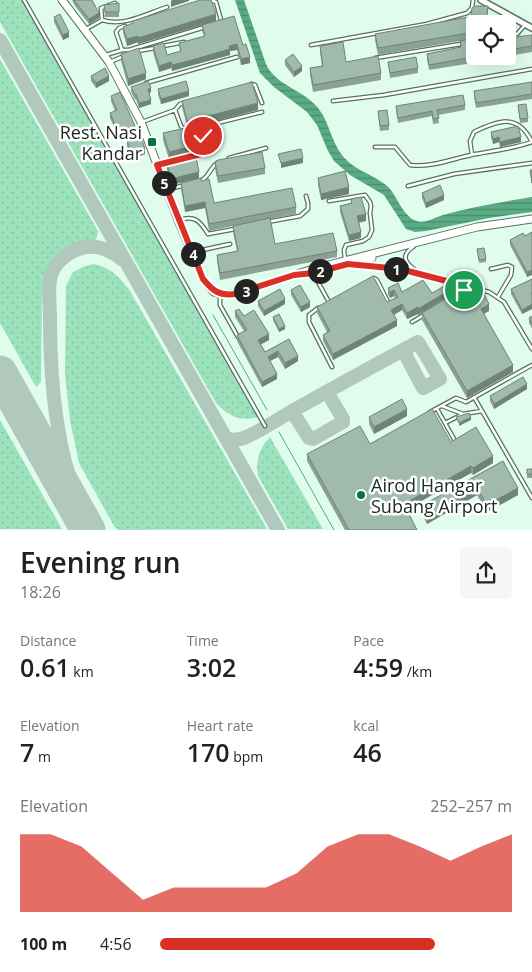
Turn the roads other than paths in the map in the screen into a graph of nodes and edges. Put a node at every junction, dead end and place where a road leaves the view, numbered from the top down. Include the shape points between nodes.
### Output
1 (24, 0) edge
2 (62, 0) edge
3 (210, 0) edge
4 (473, 0) edge
5 (481, 0) edge
6 (114, 3) edge
7 (491, 3) edge
8 (167, 7) dead end
9 (102, 20) junction
10 (146, 20) edge
11 (219, 22) edge
12 (137, 23) edge
13 (526, 24) junction
14 (128, 25) edge
15 (210, 25) edge
16 (532, 28) edge
17 (85, 29) junction
18 (516, 34) edge
19 (192, 40) edge
20 (466, 43) edge
21 (311, 45) dead end
22 (122, 50) junction
23 (237, 57) edge
24 (106, 59) junction
25 (372, 59) edge
26 (532, 69) edge
27 (140, 85) edge
28 (243, 86) edge
29 (132, 88) edge
30 (124, 90) junction
31 (333, 100) dead end
32 (189, 101) edge
33 (262, 103) dead end
34 (175, 110) junction
35 (262, 112) dead end
36 (141, 122) junction
37 (203, 136) dead end
38 (532, 142) edge
39 (375, 146) dead end
40 (266, 148) dead end
41 (472, 155) junction
42 (188, 158) edge
43 (224, 160) edge
44 (220, 162) edge
45 (165, 163) edge
46 (532, 163) edge
47 (157, 165) junction
48 (193, 183) edge
49 (184, 185) edge
50 (408, 186) dead end
51 (166, 189) junction
52 (306, 196) dead end
53 (329, 201) dead end
54 (178, 220) junction
55 (532, 220) edge
56 (263, 223) edge
57 (532, 224) edge
58 (235, 229) edge
59 (230, 244) dead end
60 (413, 247) junction
61 (192, 253) junction
62 (347, 262) junction
63 (491, 269) dead end
64 (314, 273) junction
65 (422, 274) junction
66 (294, 275) junction
67 (364, 284) edge
68 (466, 286) junction
69 (464, 290) edge
70 (220, 294) junction
71 (498, 297) junction
72 (388, 302) edge
73 (429, 312) edge
74 (412, 322) dead end
75 (238, 338) edge
76 (532, 349) edge
77 (532, 365) edge
78 (332, 367) dead end
79 (474, 397) junction
80 (442, 406) junction
81 (436, 408) junction
82 (482, 411) junction
83 (428, 413) edge
84 (464, 414) junction
85 (445, 423) junction
86 (265, 426) dead end
87 (454, 439) edge
88 (532, 486) edge
89 (527, 489) junction
90 (532, 498) edge

1 - 86 lane
2 - 17 street
3 - 11 lane via 216,2 222,20
4 - 21 lane via 467,13 427,24
5 - 7 street
6 - 9 lane via 101,8
7 - 13 street
8 - 9 lane via 124,22
9 - 17 lane
10 - 12 lane
13 - 16 street
13 - 18 lane
14 - 22 lane via 116,32
15 - 22 lane
17 - 24 street
19 - 24 lane
20 - 25 lane
22 - 24 lane
23 - 27 lane
24 - 30 street
26 - 31 lane via 384,95
28 - 33 lane via 255,85
29 - 30 lane
30 - 36 street
32 - 34 lane
34 - 35 lane via 180,126 188,130
34 - 36 lane
36 - 47 street
37 - 42 lane via 206,149
38 - 41 lane via 512,149
38 - 41 lane via 526,129 498,121 474,132 470,141
39 - 41 lane via 395,147 410,165 419,166
40 - 43 lane
44 - 48 lane via 211,168 204,180
45 - 47 lane
46 - 50 lane via 454,174
47 - 51 street
49 - 51 lane
51 - 54 street
52 - 56 lane via 308,208 300,216
53 - 62 lane via 365,195 370,202 372,230 363,241 346,245
54 - 58 lane via 196,219 208,234
54 - 61 street
55 - 62 street via 478,227
57 - 60 street via 481,230
59 - 61 lane
60 - 62 street
60 - 65 lane via 406,252 406,262
61 - 70 street via 203,279
62 - 64 street
62 - 65 lane
62 - 66 street
63 - 71 lane via 512,267
64 - 66 street
64 - 78 lane via 329,302 308,319
65 - 68 lane
66 - 70 street via 235,294
67 - 72 lane via 376,279
68 - 69 lane
68 - 71 lane
70 - 75 lane via 220,304
71 - 76 lane
73 - 74 lane
77 - 79 lane
79 - 80 lane via 466,402 456,398
79 - 82 lane
80 - 81 lane
80 - 84 lane
81 - 83 lane
81 - 85 lane
82 - 84 lane
82 - 89 lane
84 - 85 lane
85 - 87 lane
88 - 89 lane
89 - 90 lane

